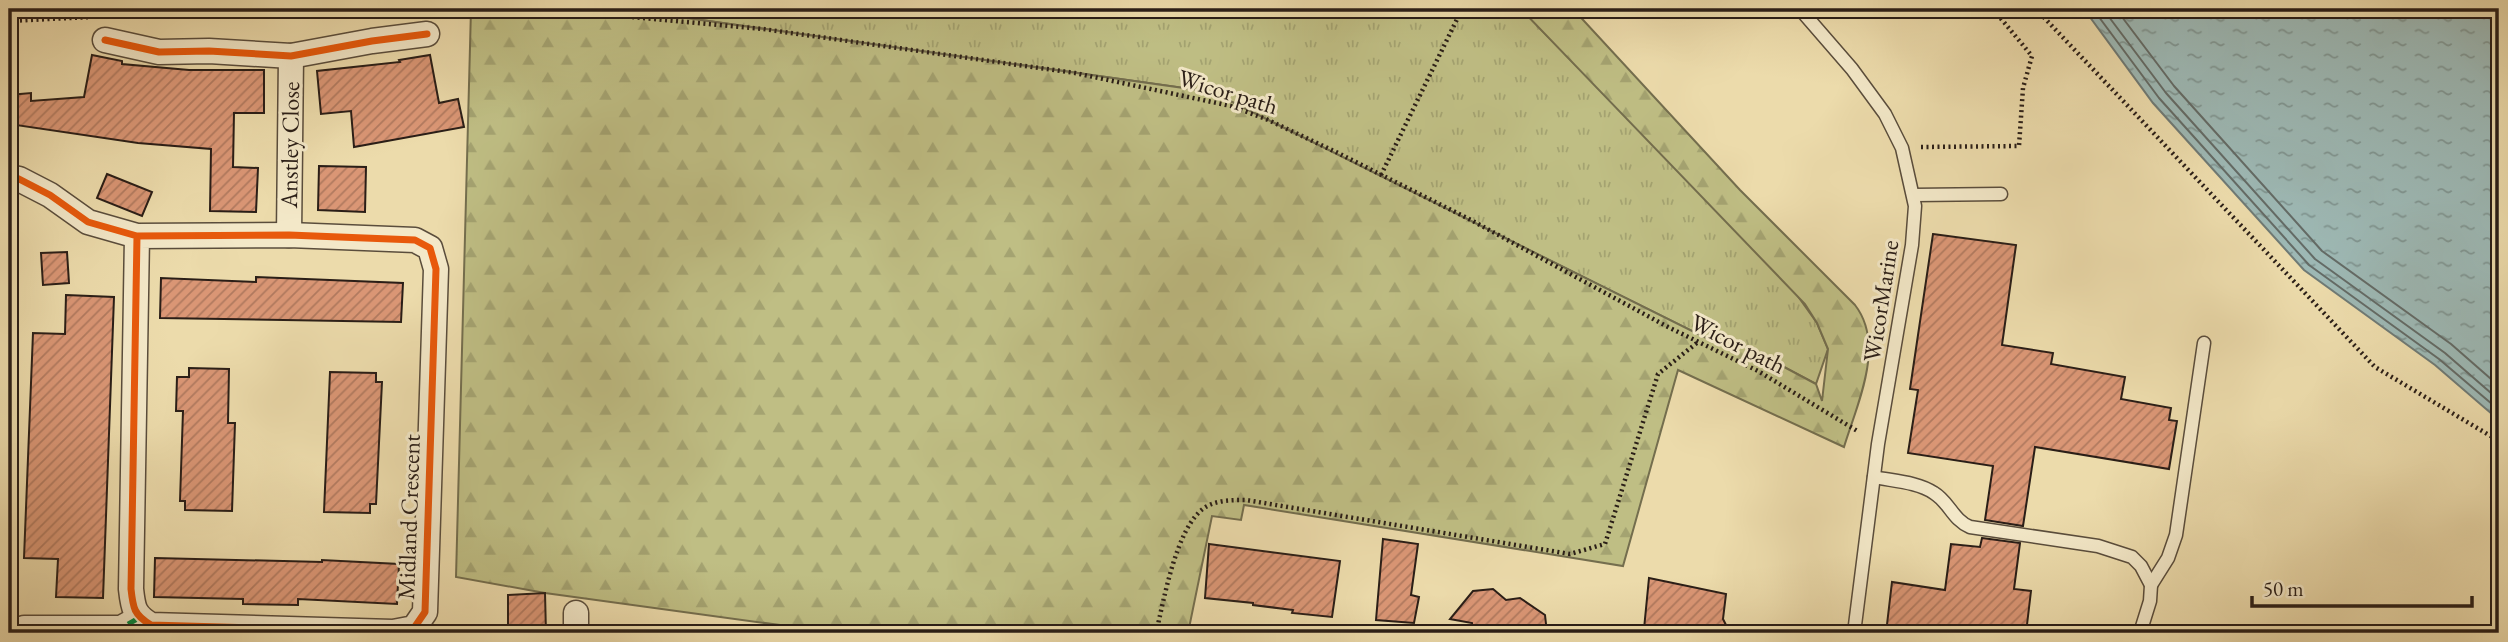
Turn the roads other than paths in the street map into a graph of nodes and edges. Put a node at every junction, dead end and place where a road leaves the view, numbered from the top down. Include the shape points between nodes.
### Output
1 (1800, 9) edge
2 (102, 28) road end
3 (427, 34) dead end
4 (291, 56) junction
5 (9, 177) edge
6 (2001, 194) dead end
7 (1913, 195) junction
8 (289, 235) junction
9 (137, 236) junction
10 (2204, 343) dead end
11 (1874, 477) junction
12 (2151, 585) junction
13 (139, 618) junction
14 (24, 628) dead end
15 (1854, 633) edge
16 (2140, 633) edge

1 - 7 lane, WicorMarine via 1876,101 1902,148
2 - 4 street, Anstley Close via 159,52
3 - 4 street, Anstley Close
4 - 8 street, Anstley Close
5 - 9 street, Midland Crescent via 50,195 88,222
6 - 7 lane
7 - 11 lane, WicorMarine via 1912,245
8 - 9 street, Midland Crescent
8 - 13 street, Midland Crescent via 415,240 430,248 436,269 425,612 414,628 393,632 151,625
9 - 13 street via 131,589 133,611
10 - 12 lane via 2176,535
11 - 12 lane via 1936,493 1961,524 1970,527 2113,550 2141,566
11 - 15 lane, WicorMarine
12 - 16 lane
13 - 14 street via 121,628

